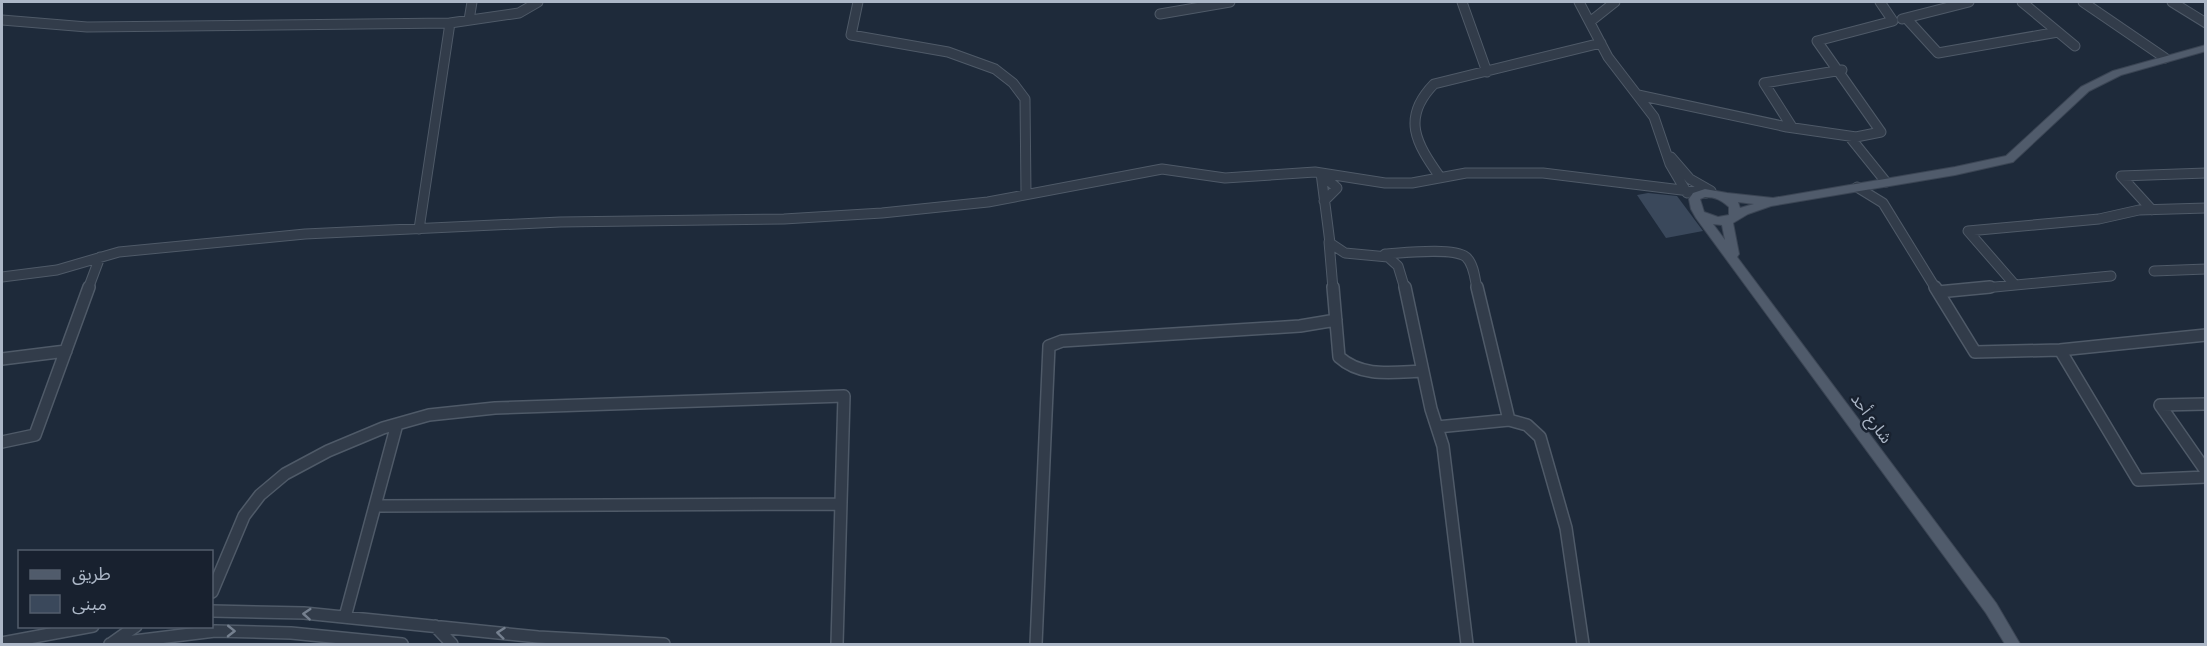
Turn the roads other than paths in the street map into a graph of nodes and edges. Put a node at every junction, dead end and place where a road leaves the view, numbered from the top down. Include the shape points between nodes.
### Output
1 (472, 2) edge
2 (538, 2) edge
3 (858, 2) edge
4 (1230, 2) edge
5 (1462, 2) edge
6 (1579, 2) edge
7 (1615, 2) edge
8 (1880, 2) edge
9 (1969, 2) edge
10 (2022, 2) edge
11 (2083, 2) edge
12 (2172, 2) edge
13 (1957, 3) edge
14 (1160, 14) dead end
15 (1906, 18) junction
16 (2, 20) edge
17 (468, 20) junction
18 (1591, 21) junction
19 (1893, 21) junction
20 (450, 23) junction
21 (2205, 23) edge
22 (2058, 32) junction
23 (1601, 43) junction
24 (2075, 46) dead end
25 (2205, 48) edge
26 (2165, 58) junction
27 (1842, 70) junction
28 (1487, 72) junction
29 (1638, 95) junction
30 (1792, 128) junction
31 (1849, 136) junction
32 (1668, 154) junction
33 (1321, 173) junction
34 (2205, 173) edge
35 (1674, 174) junction
36 (1440, 177) junction
37 (1886, 182) junction
38 (1663, 187) junction
39 (1857, 187) junction
40 (1684, 189) junction
41 (1026, 193) junction
42 (1716, 194) junction
43 (1773, 202) junction
44 (1696, 207) junction
45 (2205, 208) edge
46 (2152, 210) junction
47 (1731, 219) junction
48 (419, 228) junction
49 (1329, 242) junction
50 (1382, 254) junction
51 (100, 257) junction
52 (1734, 261) junction
53 (2205, 269) edge
54 (2154, 271) dead end
55 (2111, 276) dead end
56 (2, 277) edge
57 (2015, 285) junction
58 (1938, 292) junction
59 (1336, 320) junction
60 (2205, 335) edge
61 (2060, 350) junction
62 (66, 351) junction
63 (2, 359) edge
64 (1423, 372) junction
65 (2205, 404) edge
66 (1508, 422) junction
67 (397, 424) junction
68 (1437, 427) junction
69 (2, 442) edge
70 (2205, 471) edge
71 (2205, 477) edge
72 (841, 504) junction
73 (376, 506) junction
74 (213, 590) edge
75 (213, 611) edge
76 (338, 617) junction
77 (435, 626) junction
78 (87, 628) edge
79 (135, 628) edge
80 (335, 637) junction
81 (2, 643) edge
82 (110, 645) edge
83 (402, 645) edge
84 (452, 645) edge
85 (664, 645) edge
86 (837, 645) edge
87 (1036, 645) edge
88 (1467, 645) edge
89 (1583, 645) edge
90 (2013, 645) edge

1 - 17 street
2 - 17 street via 519,13
3 - 41 street via 851,35 957,53 1019,87 1025,99
4 - 14 street
5 - 28 street
6 - 18 street
7 - 18 street
8 - 19 street
9 - 13 street
10 - 22 street
11 - 26 street
12 - 21 street
13 - 15 street
15 - 19 street
15 - 22 street via 1938,53
16 - 20 street via 87,27
17 - 20 street
18 - 23 street
19 - 27 street via 1816,41
20 - 48 street
22 - 24 street
23 - 28 street
23 - 29 street
25 - 26 main road
26 - 37 main road via 2117,73 2085,89 2009,159
27 - 30 street via 1764,83
27 - 31 street via 1881,132
28 - 36 street via 1434,84 1419,98 1413,128 1422,151
29 - 30 street
29 - 32 street via 1654,117
30 - 31 street
31 - 37 street
32 - 35 street
32 - 42 street via 1690,179
33 - 36 street via 1385,183
33 - 41 street via 1225,178 1162,169
33 - 49 street
34 - 46 street via 2121,176
35 - 38 street
35 - 40 street
36 - 38 street via 1543,173
37 - 39 main road
38 - 40 street
38 - 44 street
39 - 43 main road
39 - 58 street via 1883,203
40 - 42 street
40 - 44 street
41 - 48 street via 976,203 795,219
42 - 43 main road
42 - 44 main road via 1697,195
42 - 47 main road via 1734,206
43 - 47 main road
44 - 47 main road via 1715,222
44 - 52 main road, شارع أحد
45 - 46 street
46 - 57 street via 1968,231
47 - 52 main road
48 - 51 street via 181,245
49 - 50 street via 1352,254
49 - 59 street
50 - 64 street via 1395,261 1402,275
50 - 66 street via 1456,252 1467,258
51 - 56 street via 57,270
51 - 62 street
52 - 90 main road, شارع أحد via 1991,608
53 - 54 street
55 - 57 street
57 - 58 street
58 - 61 street via 1975,352
59 - 64 street via 1339,357 1346,365 1357,370
59 - 87 street via 1049,346
60 - 61 street
61 - 71 street via 2138,480
62 - 63 street
62 - 69 street via 35,435
64 - 68 street
65 - 70 street via 2160,405
66 - 68 street
66 - 89 street via 1527,425 1540,438 1566,528
67 - 72 street via 495,408 844,396
67 - 73 street
67 - 74 street via 328,451 285,474 260,495 244,516
68 - 88 street via 1443,446
72 - 73 street
72 - 86 street
73 - 76 street
76 -> 75 street
76 - 77 street
76 - 80 street
77 - 84 street
85 -> 77 street
78 - 81 street
79 - 82 street
82 -> 80 street via 215,631
80 - 83 street

